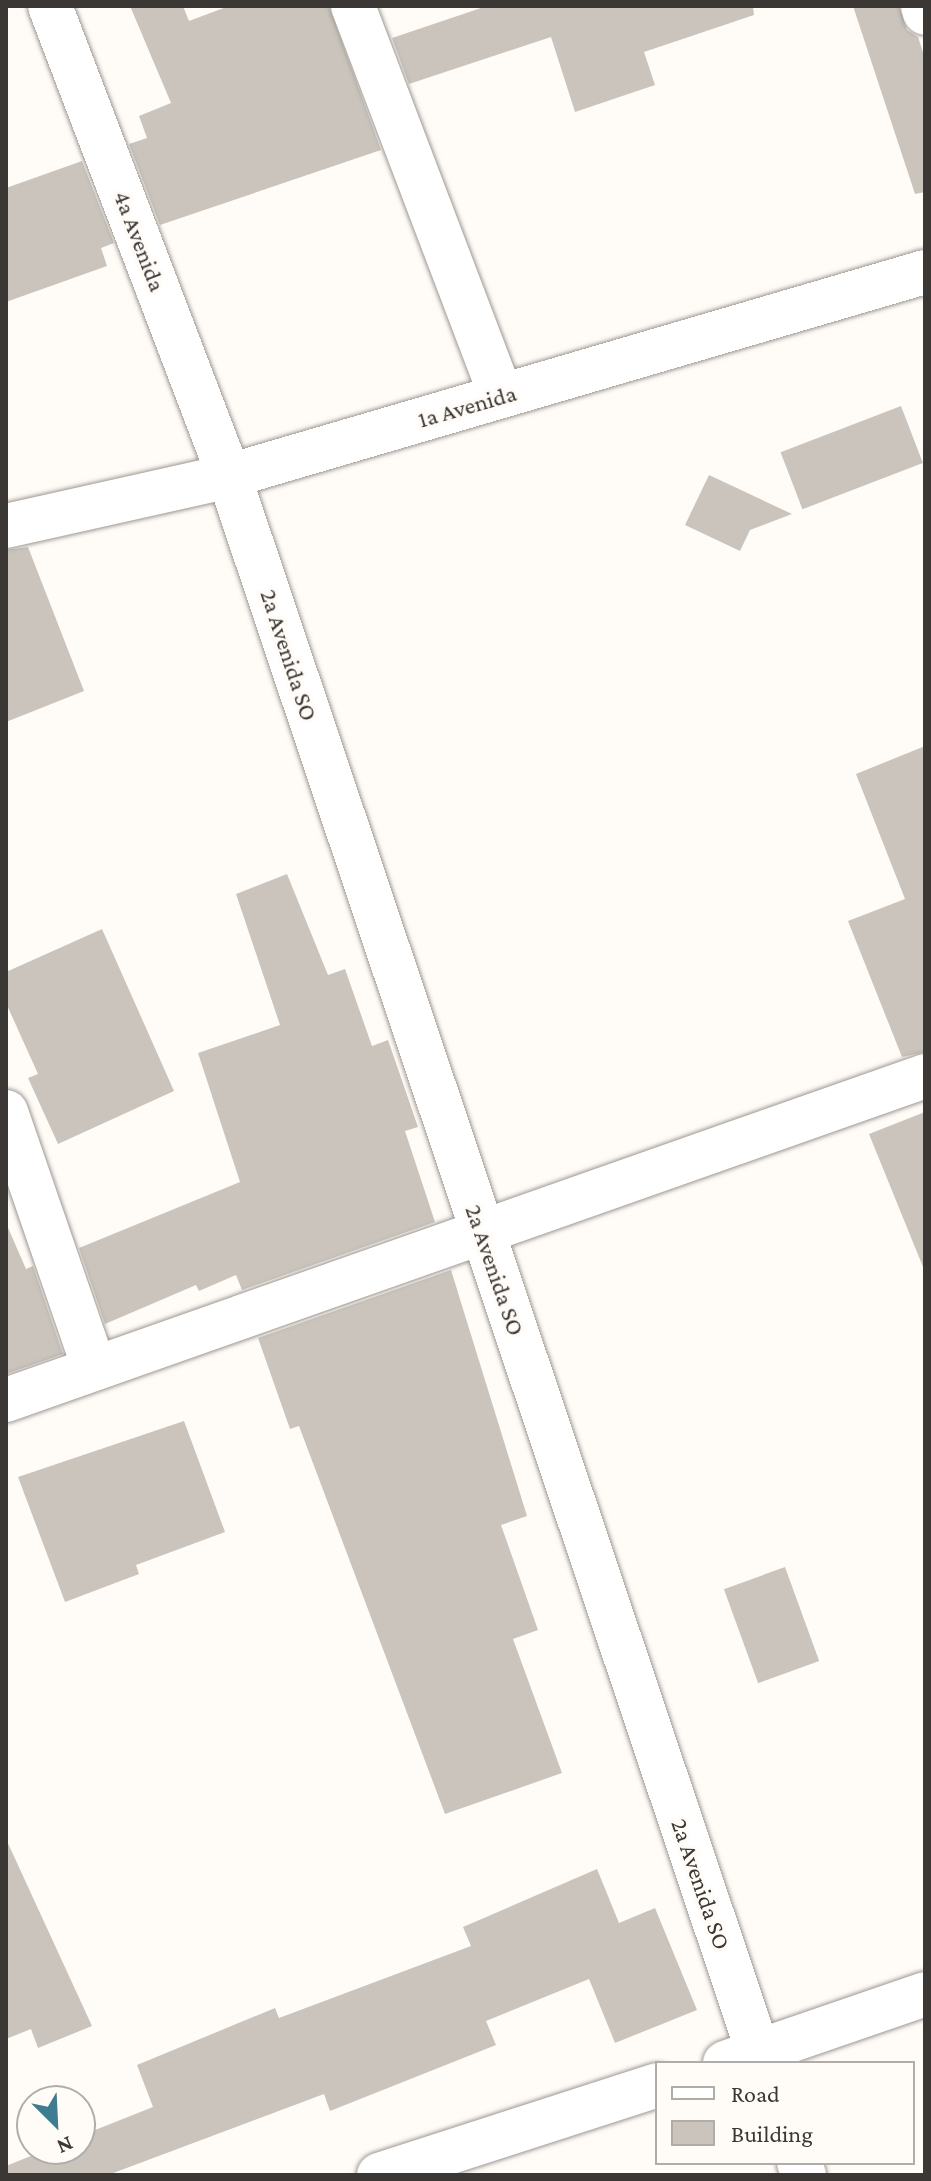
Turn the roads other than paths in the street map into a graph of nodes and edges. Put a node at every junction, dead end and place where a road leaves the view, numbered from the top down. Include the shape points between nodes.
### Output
1 (50, 6) edge
2 (353, 6) edge
3 (923, 6) edge
4 (925, 13) edge
5 (925, 272) edge
6 (501, 396) junction
7 (229, 476) junction
8 (6, 526) edge
9 (925, 1076) edge
10 (6, 1112) edge
11 (482, 1231) junction
12 (94, 1368) junction
13 (6, 1400) edge
14 (925, 1994) edge
15 (748, 2060) edge
16 (655, 2086) edge
17 (379, 2175) edge

1 - 7 street, 4a Avenida
2 - 6 street
3 - 4 street
5 - 6 street, 1a Avenida
6 - 7 street, 1a Avenida
7 - 8 street, 1a Avenida
7 - 11 street, 2a Avenida SO
9 - 11 street
10 - 12 street
11 - 12 street
11 - 15 street, 2a Avenida SO
12 - 13 street
14 - 15 street
16 - 17 street

